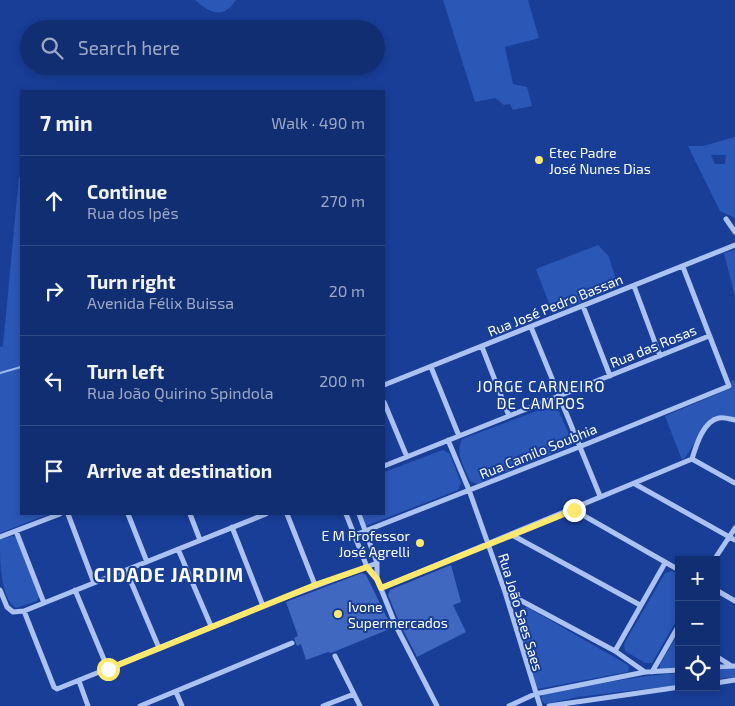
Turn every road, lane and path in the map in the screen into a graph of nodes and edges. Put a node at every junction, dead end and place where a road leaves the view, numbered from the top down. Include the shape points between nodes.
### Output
1 (735, 222) edge
2 (735, 232) edge
3 (735, 245) edge
4 (683, 267) junction
5 (634, 286) junction
6 (583, 306) junction
7 (531, 327) junction
8 (709, 336) junction
9 (482, 347) junction
10 (660, 356) junction
11 (430, 367) junction
12 (610, 376) junction
13 (385, 385) edge
14 (560, 396) junction
15 (385, 404) edge
16 (509, 416) junction
17 (735, 420) edge
18 (459, 436) junction
19 (448, 440) junction
20 (579, 447) junction
21 (407, 457) junction
22 (692, 460) junction
23 (385, 466) edge
24 (735, 483) edge
25 (635, 484) junction
26 (469, 490) junction
27 (600, 496) junction
28 (574, 510) junction
29 (58, 515) edge
30 (68, 515) edge
31 (128, 515) edge
32 (190, 515) edge
33 (288, 515) edge
34 (346, 515) edge
35 (359, 515) edge
36 (251, 516) edge
37 (232, 527) junction
38 (735, 528) edge
39 (366, 531) junction
40 (16, 532) junction
41 (512, 534) junction
42 (355, 535) junction
43 (728, 536) junction
44 (0, 537) edge
45 (200, 540) junction
46 (735, 540) edge
47 (488, 545) junction
48 (178, 549) junction
49 (716, 556) edge
50 (147, 562) junction
51 (377, 563) junction
52 (665, 563) junction
53 (367, 567) junction
54 (675, 568) edge
55 (126, 570) junction
56 (377, 579) junction
57 (94, 583) junction
58 (315, 585) junction
59 (381, 588) junction
60 (0, 590) edge
61 (75, 590) junction
62 (505, 592) junction
63 (720, 592) edge
64 (735, 601) edge
65 (44, 603) junction
66 (640, 605) junction
67 (263, 606) junction
68 (24, 611) junction
69 (212, 626) junction
70 (675, 633) edge
71 (292, 643) dead end
72 (159, 648) junction
73 (614, 651) junction
74 (335, 656) dead end
75 (720, 658) edge
76 (733, 666) edge
77 (720, 667) edge
78 (108, 669) junction
79 (675, 670) edge
80 (645, 672) junction
81 (652, 672) junction
82 (735, 680) edge
83 (78, 681) junction
84 (720, 682) edge
85 (675, 688) edge
86 (176, 692) junction
87 (354, 694) junction
88 (535, 694) junction
89 (570, 704) edge
90 (88, 706) edge
91 (140, 706) edge
92 (182, 706) edge
93 (323, 706) edge
94 (360, 706) edge
95 (437, 706) edge
96 (509, 706) edge
97 (540, 706) edge
98 (549, 706) edge

1 - 2 street via 726,219
3 - 4 street, Rua José Pedro Bassan
4 - 5 street, Rua José Pedro Bassan
4 - 8 street
5 - 6 street, Rua José Pedro Bassan
5 - 10 street
6 - 7 street, Rua José Pedro Bassan
6 - 12 street
7 - 9 street, Rua José Pedro Bassan
7 - 14 street
8 - 10 street, Rua das Rosas
8 - 20 street, Rua Camilo Soubhia via 729,386
9 - 11 street, Rua José Pedro Bassan
9 - 16 street
10 - 12 street, Rua das Rosas
11 - 13 street, Rua José Pedro Bassan
11 - 18 street
12 - 14 street, Rua das Rosas
14 - 16 street, Rua das Rosas
14 - 20 street
15 - 21 street
16 - 18 street, Rua das Rosas
17 - 22 street via 720,417 710,422 697,442
18 - 19 street, Rua das Rosas
19 - 21 street, Rua das Rosas
19 - 26 street, Rua João Saes Saes
20 - 26 street, Rua Camilo Soubhia
20 - 27 street
21 - 23 street, Rua das Rosas
22 - 24 street
22 - 25 street
25 - 27 street
25 - 43 street
26 - 39 street, Rua Camilo Soubhia
26 - 47 street, Rua João Saes Saes
27 - 28 street
28 - 41 street
28 - 52 street
29 - 40 street
30 - 57 street
31 - 50 street
32 - 45 street
33 - 58 street
34 - 42 street
35 - 39 street
36 - 37 street
37 - 45 street
37 - 67 street
38 - 43 street
39 - 42 street, Rua Camilo Soubhia
39 - 51 street
40 - 44 street
40 - 65 street
41 - 47 street
41 - 66 street
42 - 53 street
43 - 46 street
43 - 49 street
45 - 48 street
47 - 59 street
47 - 62 street, Rua João Saes Saes
48 - 50 street
48 - 69 street
50 - 55 street
51 - 53 street
51 - 56 street
52 - 54 street
52 - 66 street
53 - 56 street
53 - 58 street
55 - 57 street
55 - 72 street
56 - 59 street
57 - 61 street
58 - 67 street
59 - 95 street via 396,626
60 - 68 street via 7,607 13,612
61 - 65 street
61 - 78 street
62 - 73 street
62 - 88 street, Rua João Saes Saes
63 - 64 street
65 - 68 street
66 - 73 street
67 - 69 street
68 - 83 street via 55,688
69 - 72 street
70 - 81 street
71 - 86 street
72 - 78 street
73 - 80 street
74 - 87 street
75 - 76 street
76 - 77 street
78 - 83 street
79 - 81 street
80 - 81 street
80 - 88 street
82 - 84 street
83 - 90 street
85 - 89 street
86 - 91 street
86 - 92 street
87 - 93 street
87 - 94 street
88 - 96 street
88 - 97 street, Rua João Saes Saes
89 - 98 street

